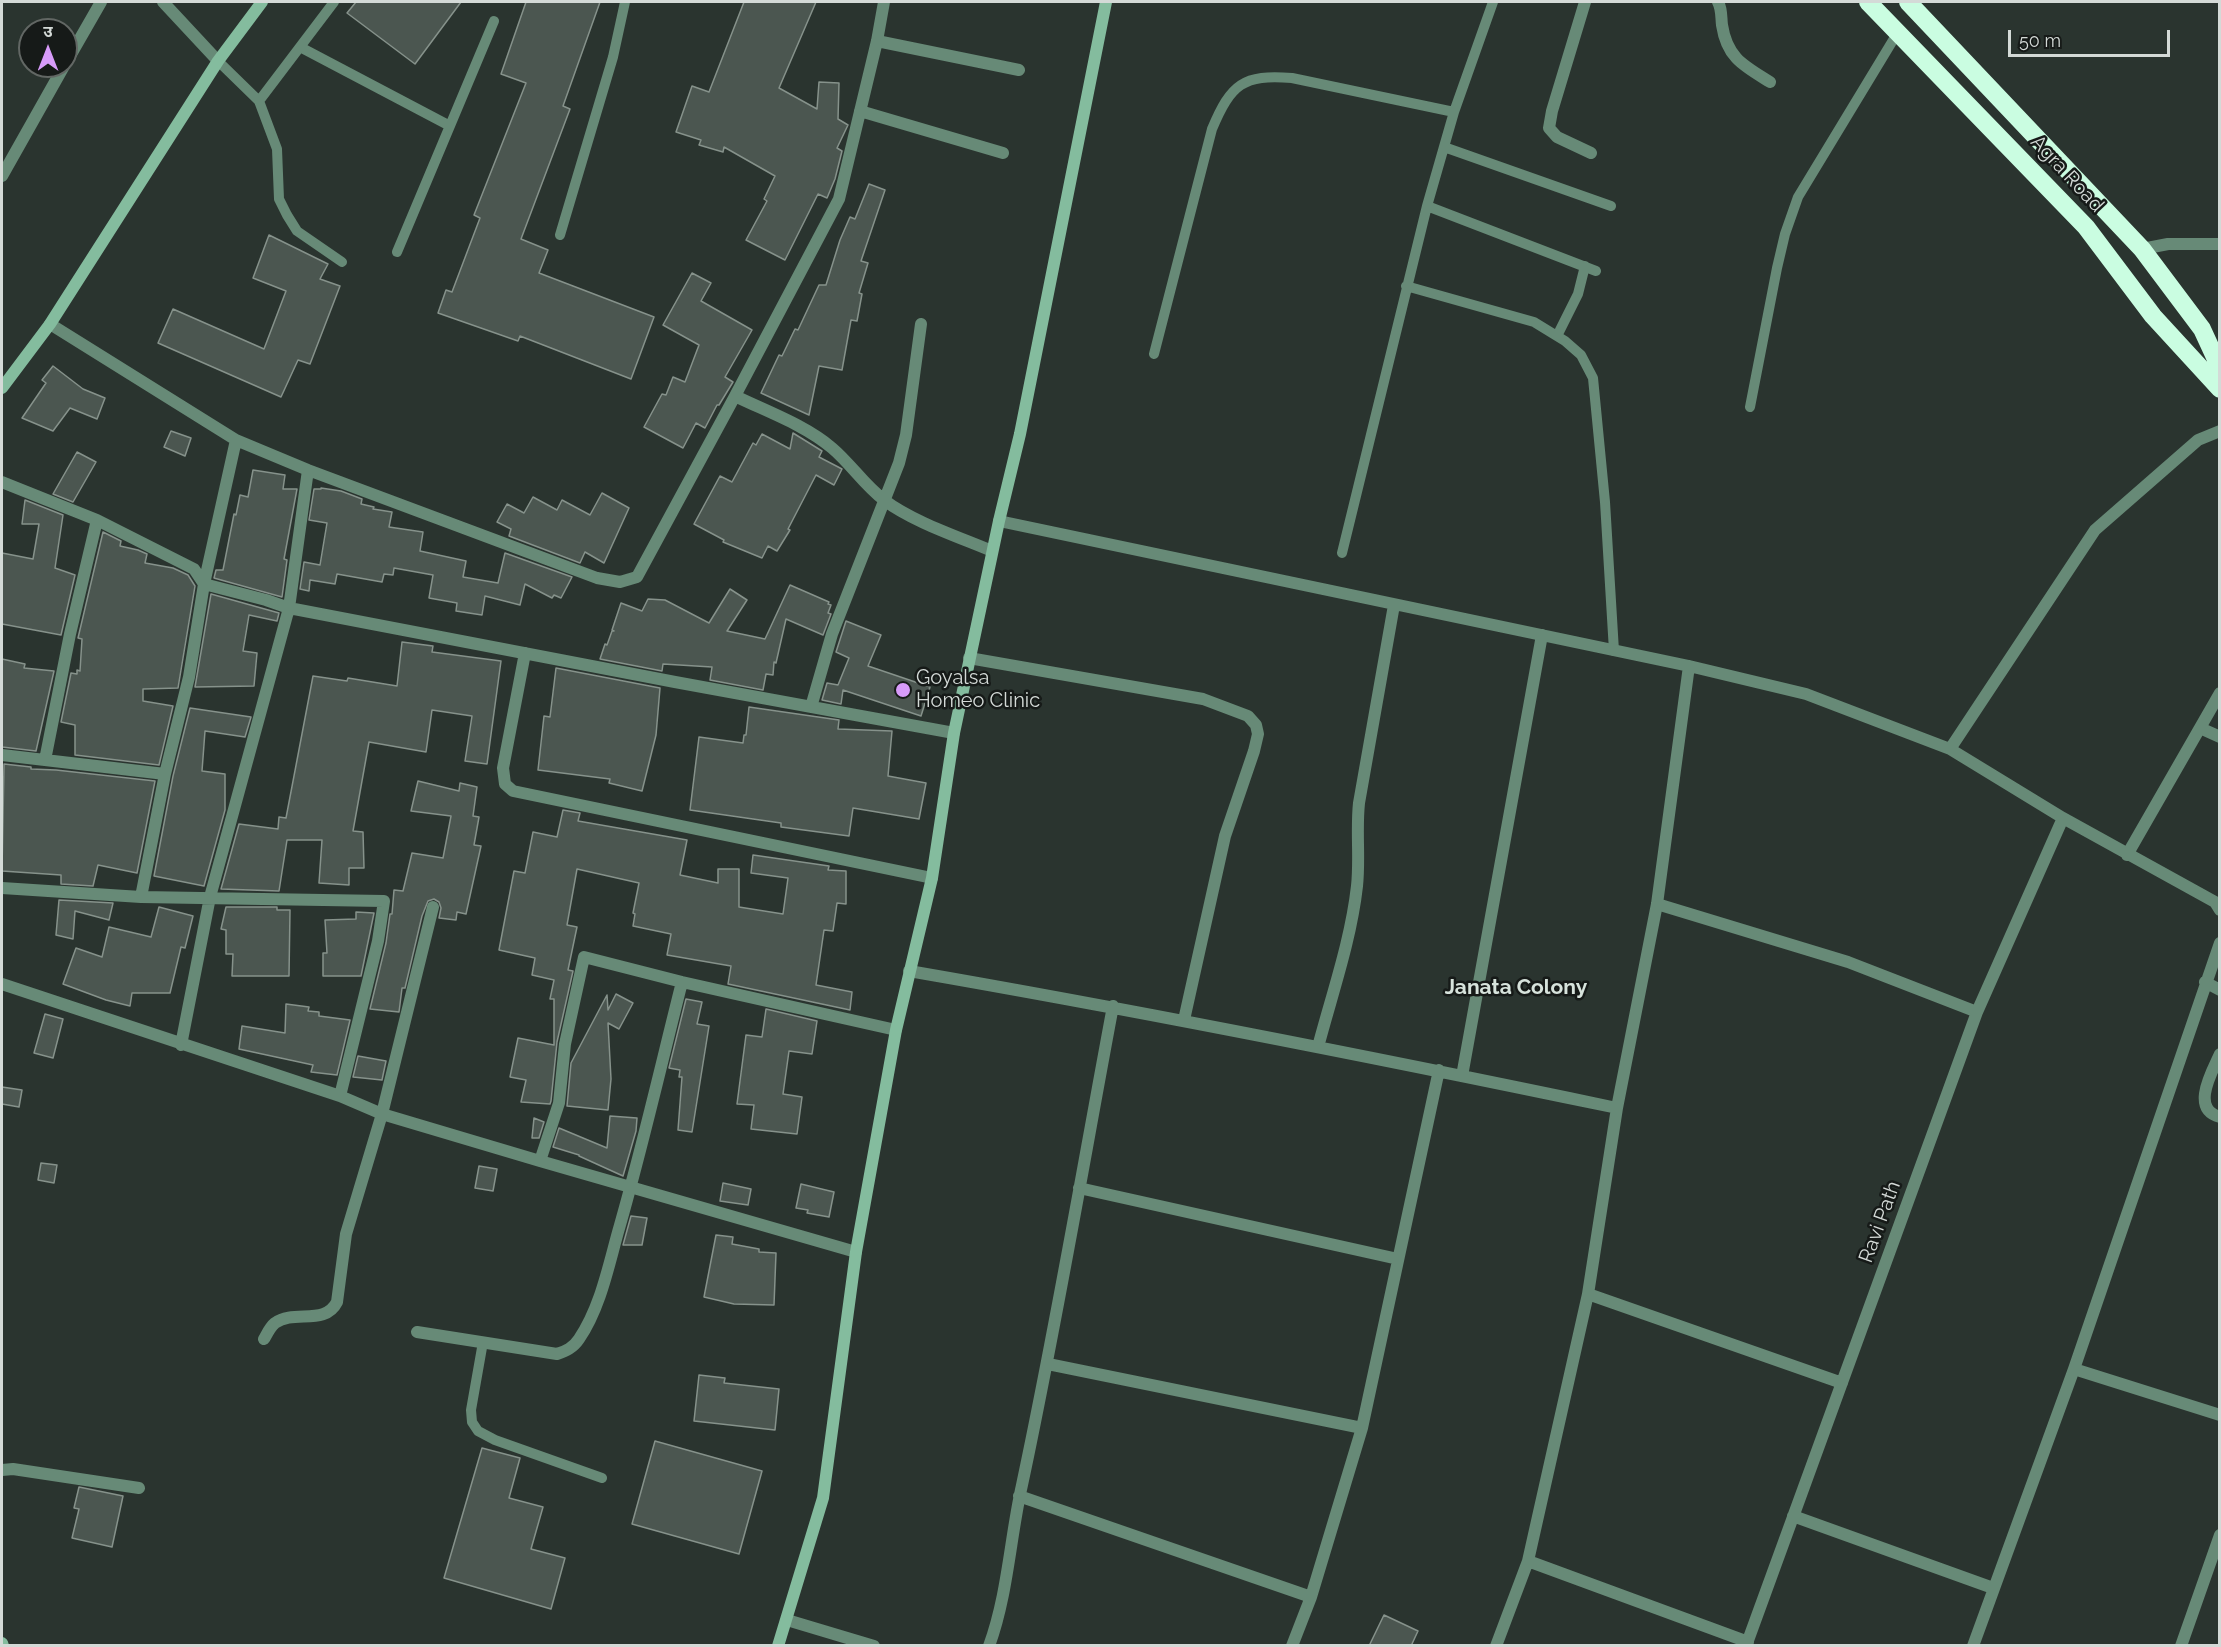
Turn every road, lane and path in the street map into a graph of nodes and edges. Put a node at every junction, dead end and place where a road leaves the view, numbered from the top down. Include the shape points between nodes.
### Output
1 (101, 2) edge
2 (163, 2) edge
3 (262, 2) edge
4 (334, 2) edge
5 (625, 2) edge
6 (884, 2) edge
7 (1106, 2) edge
8 (1492, 2) edge
9 (1585, 2) edge
10 (1718, 2) edge
11 (1868, 2) edge
12 (1908, 2) edge
13 (494, 21) dead end
14 (1898, 32) junction
15 (878, 41) junction
16 (78, 42) edge
17 (300, 47) junction
18 (218, 61) junction
19 (1019, 70) dead end
20 (58, 78) edge
21 (1770, 82) dead end
22 (259, 101) junction
23 (860, 111) junction
24 (1454, 112) junction
25 (450, 126) junction
26 (1444, 147) junction
27 (1003, 153) dead end
28 (1591, 153) dead end
29 (2, 176) edge
30 (1427, 206) junction
31 (1611, 206) dead end
32 (560, 235) dead end
33 (2220, 244) edge
34 (2142, 249) junction
35 (397, 252) dead end
36 (342, 262) dead end
37 (1585, 266) junction
38 (1596, 271) dead end
39 (1406, 286) junction
40 (50, 324) junction
41 (921, 324) dead end
42 (1557, 336) junction
43 (1154, 354) dead end
44 (2220, 368) edge
45 (2, 388) edge
46 (2220, 389) edge
47 (735, 396) junction
48 (1750, 407) dead end
49 (2220, 431) edge
50 (236, 440) junction
51 (308, 470) junction
52 (2, 482) edge
53 (885, 501) junction
54 (98, 520) junction
55 (999, 521) junction
56 (992, 551) junction
57 (1342, 554) dead end
58 (204, 584) junction
59 (1394, 604) junction
60 (289, 608) junction
61 (1542, 636) junction
62 (1614, 651) junction
63 (525, 654) junction
64 (969, 658) junction
65 (1689, 666) junction
66 (2220, 693) edge
67 (811, 707) junction
68 (2200, 728) junction
69 (954, 733) junction
70 (2220, 737) edge
71 (1950, 748) junction
72 (2, 755) edge
73 (45, 760) junction
74 (165, 774) junction
75 (2063, 818) junction
76 (2127, 855) junction
77 (932, 878) junction
78 (2, 888) edge
79 (141, 897) junction
80 (210, 897) junction
81 (1658, 904) junction
82 (433, 907) dead end
83 (2220, 910) edge
84 (2220, 943) edge
85 (2215, 967) edge
86 (909, 971) junction
87 (682, 982) junction
88 (2205, 982) junction
89 (2, 984) edge
90 (2220, 990) edge
91 (1113, 1006) junction
92 (1977, 1012) junction
93 (1184, 1020) junction
94 (896, 1030) junction
95 (181, 1045) junction
96 (1318, 1047) junction
97 (2220, 1054) edge
98 (1439, 1070) junction
99 (1462, 1076) junction
100 (340, 1096) junction
101 (1617, 1108) junction
102 (382, 1114) junction
103 (2220, 1117) edge
104 (540, 1161) junction
105 (1079, 1188) junction
106 (631, 1189) junction
107 (856, 1252) junction
108 (1398, 1259) junction
109 (1588, 1294) junction
110 (417, 1332) dead end
111 (264, 1339) dead end
112 (483, 1342) junction
113 (1048, 1364) junction
114 (2074, 1370) junction
115 (1842, 1383) junction
116 (2220, 1415) edge
117 (1362, 1428) junction
118 (2, 1470) edge
119 (602, 1478) dead end
120 (140, 1488) dead end
121 (1019, 1496) junction
122 (1793, 1516) junction
123 (2220, 1535) edge
124 (1528, 1561) junction
125 (1993, 1588) junction
126 (1311, 1597) junction
127 (787, 1620) junction
128 (1747, 1644) edge
129 (778, 1646) edge
130 (874, 1646) edge
131 (989, 1646) edge
132 (1292, 1646) edge
133 (1496, 1646) edge
134 (1973, 1646) edge
135 (2181, 1646) edge

1 - 16 street
2 - 18 street
3 - 18 street
4 - 17 lane
5 - 32 lane
6 - 15 street
7 - 55 street via 1020,434
8 - 24 lane
9 - 28 street via 1549,128 1557,137
10 - 21 street via 1722,26 1735,59
11 - 14 highway, Agra Road
12 - 34 highway, Agra Road
13 - 25 lane
14 - 46 highway, Agra Road via 2086,227 2153,316
14 - 48 lane via 1798,197 1779,257
15 - 19 street
15 - 23 street
17 - 22 lane
17 - 25 lane
18 - 22 lane
18 - 40 street
20 - 29 street
22 - 36 lane via 277,149 279,199 287,215 297,231
23 - 27 street
23 - 47 street via 839,199
24 - 26 lane
24 - 43 lane via 1292,78 1266,76 1237,87 1223,103 1212,129
25 - 35 lane
26 - 30 lane
26 - 31 lane
30 - 37 lane
30 - 39 lane
33 - 34 street via 2168,244
34 - 44 highway, Agra Road via 2202,329
37 - 38 lane
37 - 42 lane via 1578,294
39 - 42 lane via 1534,322
39 - 57 lane
40 - 45 street
40 - 50 street
41 - 53 street via 906,435
42 - 62 lane via 1581,356 1593,378
47 - 51 street via 637,577 620,582 597,578
47 - 53 street via 814,434
49 - 71 street via 2198,440 2095,530
50 - 51 street
50 - 58 street
51 - 60 street
52 - 54 street
53 - 56 street
53 - 67 street via 832,634
54 - 58 street via 194,569
54 - 73 street
55 - 56 street
55 - 59 street
56 - 64 street
58 - 60 street
58 - 74 street via 189,677
59 - 61 street
59 - 96 street via 1359,803 1353,917
60 - 63 street
60 - 80 street
61 - 62 street
61 - 99 street
62 - 65 street
63 - 67 street
63 - 77 street via 503,768 505,784 513,791
64 - 69 street
64 - 93 street via 1203,699 1248,716 1256,725 1258,735 1225,836
65 - 71 street via 1806,694
65 - 81 street
66 - 68 street
67 - 69 street
68 - 70 street
68 - 76 street
69 - 77 street
71 - 75 street
72 - 73 street
73 - 74 street
74 - 79 street
75 - 76 street
75 - 92 street, Ravi Path
76 - 83 street via 2215,902
77 - 86 street
78 - 79 street
79 - 80 street
80 - 95 street
80 - 100 street via 384,901
81 - 92 street via 1848,962
81 - 101 street
82 - 102 street
84 - 85 street
85 - 88 street
86 - 91 street
86 - 94 street
87 - 94 street
87 - 104 street via 584,957 565,1044 559,1103
87 - 106 street
88 - 90 street
88 - 114 street
89 - 95 street
91 - 93 street
91 - 105 street
92 - 115 street, Ravi Path
93 - 96 street
94 - 107 street
95 - 100 street
96 - 98 street
97 - 103 street via 2205,1087 2204,1103 2213,1115
98 - 99 street
98 - 108 street
99 - 101 street
100 - 102 street
101 - 109 street
102 - 104 street
102 - 111 street via 346,1234 337,1302 327,1314 284,1318 273,1324
104 - 106 street
105 - 108 street
105 - 113 street
106 - 107 street
106 - 112 street via 602,1290 578,1341 557,1354
107 - 127 street via 823,1498
108 - 117 street
109 - 115 street
109 - 124 street
110 - 112 street
112 - 119 lane via 471,1410 478,1431
113 - 117 street
113 - 121 street
114 - 116 street
114 - 125 street
115 - 122 street, Ravi Path
117 - 126 street
118 - 120 street
121 - 126 street
121 - 131 street via 999,1620
122 - 125 street
122 - 128 street, Ravi Path
123 - 135 street
124 - 128 street
124 - 133 street
125 - 134 street
126 - 132 street
127 - 129 street
127 - 130 street

